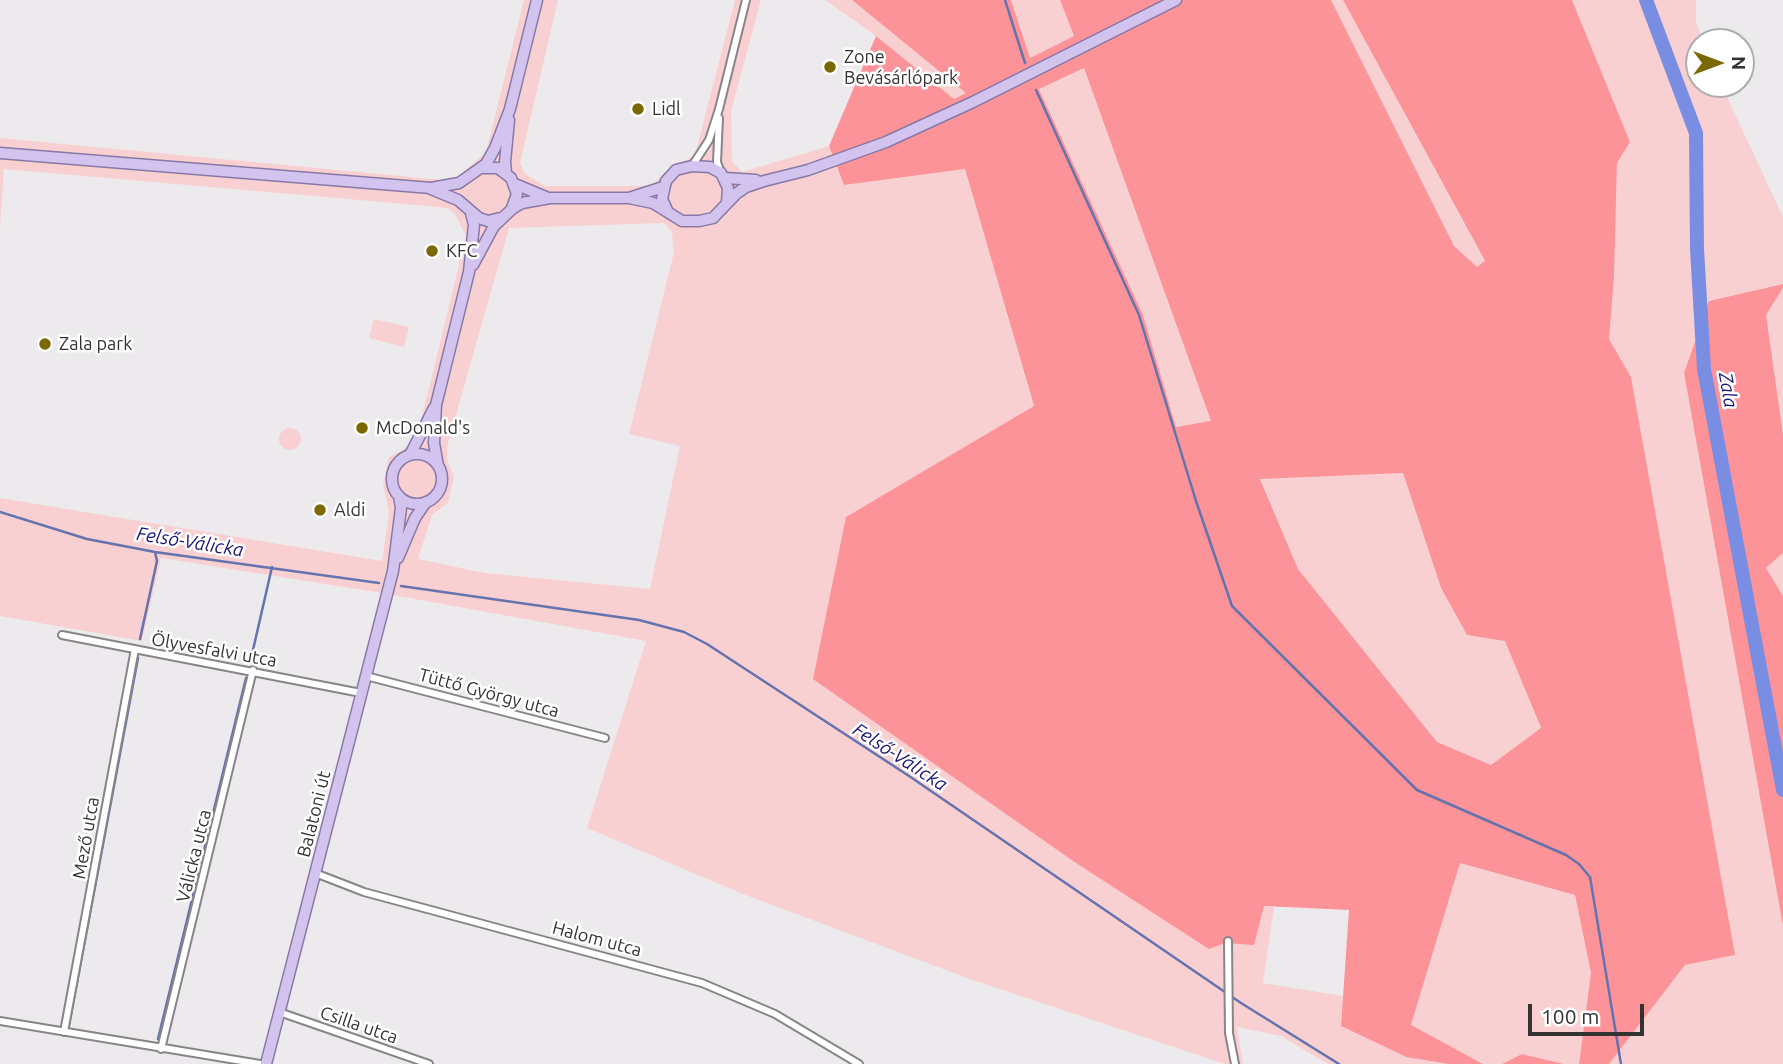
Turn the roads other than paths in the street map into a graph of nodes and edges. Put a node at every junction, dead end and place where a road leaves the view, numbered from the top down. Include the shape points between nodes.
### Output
1 (537, 0) edge
2 (746, 0) edge
3 (1176, 0) edge
4 (510, 109) junction
5 (719, 109) junction
6 (0, 153) edge
7 (692, 166) junction
8 (479, 169) junction
9 (506, 172) junction
10 (723, 175) junction
11 (468, 177) junction
12 (764, 181) junction
13 (515, 184) junction
14 (663, 187) junction
15 (431, 188) junction
16 (550, 198) junction
17 (629, 198) junction
18 (727, 204) junction
19 (512, 209) junction
20 (469, 210) junction
21 (667, 210) junction
22 (503, 217) junction
23 (469, 272) junction
24 (436, 405) junction
25 (410, 455) junction
26 (438, 466) junction
27 (399, 496) junction
28 (426, 502) junction
29 (393, 572) junction
30 (62, 635) dead end
31 (135, 649) junction
32 (253, 670) junction
33 (366, 676) junction
34 (362, 693) junction
35 (605, 738) dead end
36 (315, 873) junction
37 (1228, 941) dead end
38 (279, 1012) junction
39 (0, 1021) edge
40 (64, 1032) junction
41 (161, 1049) junction
42 (260, 1064) edge
43 (266, 1064) edge
44 (429, 1064) edge
45 (859, 1064) edge
46 (1235, 1064) edge

1 - 4 main road
2 - 5 street
3 - 12 main road via 886,142
4 - 8 main road via 491,157
4 - 9 main road
5 - 7 street via 709,140
5 - 10 street via 717,153
6 - 15 main road
7 - 10 main road via 703,165
7 - 14 main road via 672,173
8 - 9 main road via 493,167
8 - 11 main road
9 - 13 main road
10 - 12 main road
10 - 18 main road
11 - 15 main road
11 - 20 main road via 463,194
12 - 18 main road via 746,187
13 - 16 main road
13 - 19 main road
14 - 17 main road
14 - 21 main road
15 - 20 main road
16 - 17 main road
16 - 19 main road
17 - 21 main road
18 - 21 main road via 713,218 699,221 682,221
19 - 22 main road
20 - 22 main road via 488,221
20 - 23 main road via 474,225
22 - 23 main road
23 - 24 main road
24 - 25 main road
24 - 26 main road
25 - 26 main road via 428,457
25 - 27 main road via 393,474
26 - 28 main road via 440,488
27 - 28 main road via 412,503
27 - 29 main road, Balatoni út
28 - 29 main road, Balatoni út
29 - 33 main road, Balatoni út
30 - 31 street, Ölyvesfalvi utca
31 - 32 street, Ölyvesfalvi utca
31 - 40 street, Mező utca
32 - 34 street, Ölyvesfalvi utca
32 - 41 street, Válicka utca
33 - 34 main road, Balatoni út
33 - 35 street, Tüttő György utca
34 - 36 main road, Balatoni út
36 - 38 main road, Balatoni út
36 - 45 street, Halom utca via 364,892 702,983 775,1014
37 - 46 street via 1229,1032
38 - 43 main road, Balatoni út
38 - 44 street, Csilla utca
39 - 40 street
40 - 41 street
41 - 42 street

